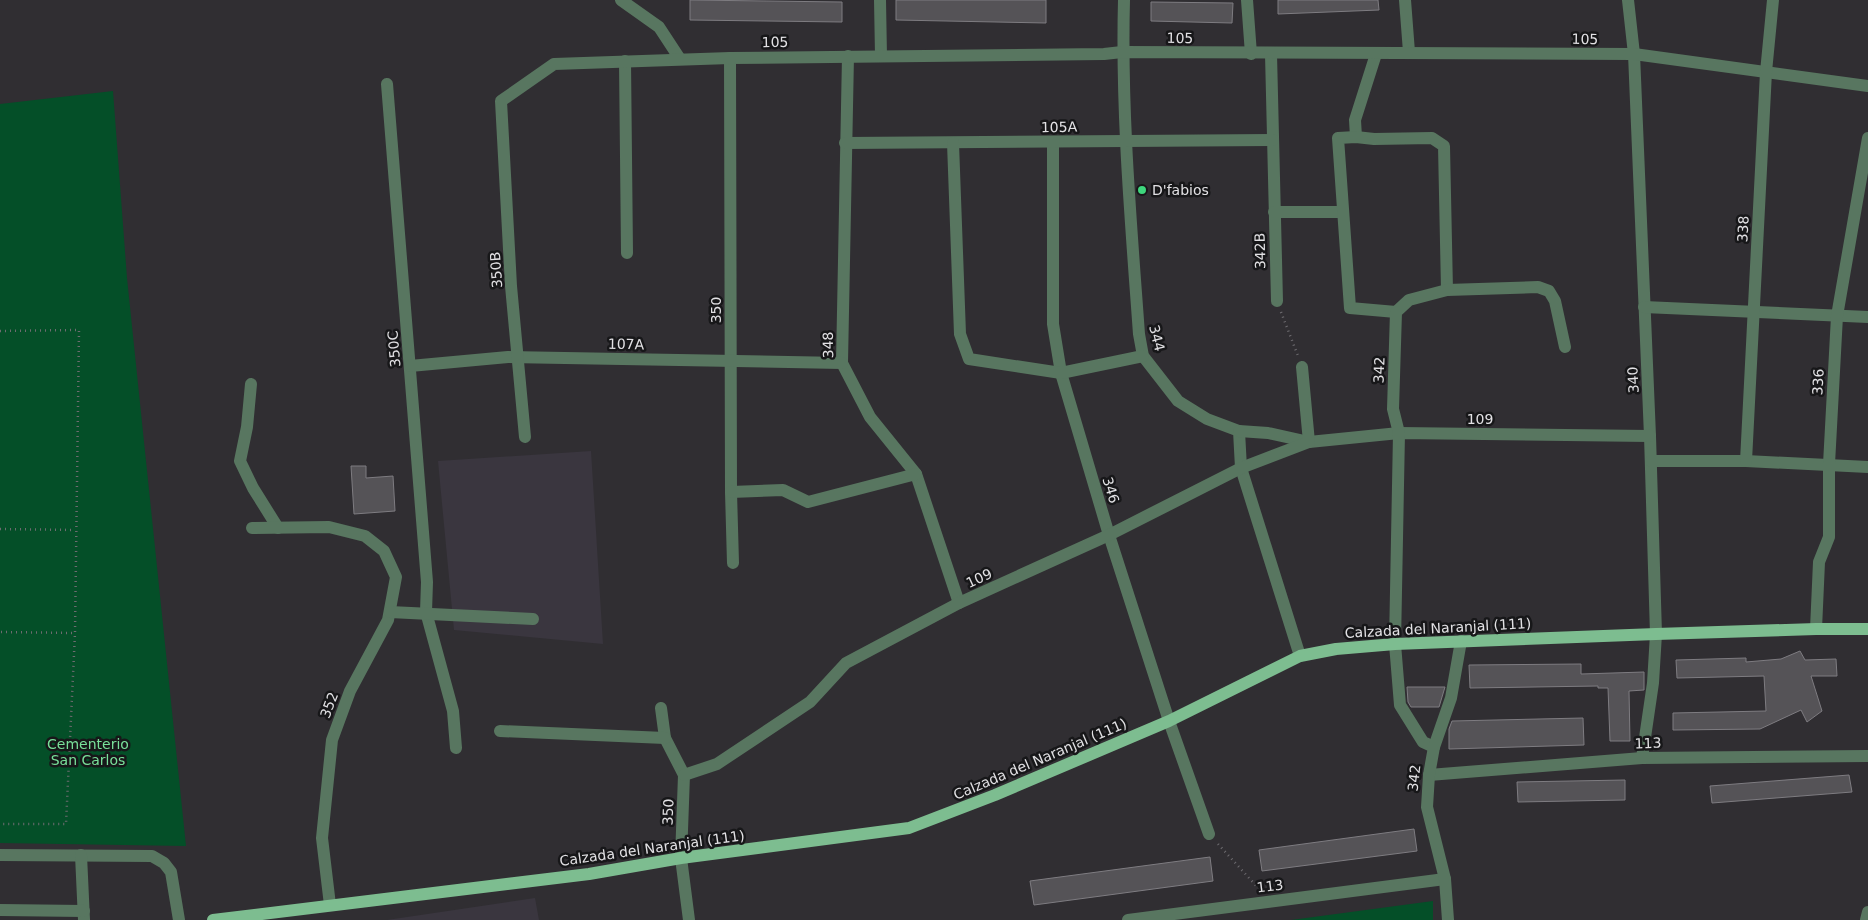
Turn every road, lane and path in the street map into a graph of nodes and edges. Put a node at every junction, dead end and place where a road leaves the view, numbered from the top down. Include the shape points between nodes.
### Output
1 (621, 0) edge
2 (880, 0) edge
3 (1124, 0) edge
4 (1247, 0) edge
5 (1405, 0) edge
6 (1628, 0) edge
7 (1773, 0) edge
8 (1122, 52) junction
9 (1409, 52) junction
10 (1251, 54) junction
11 (1271, 54) junction
12 (1376, 54) junction
13 (1634, 54) junction
14 (848, 56) junction
15 (881, 56) junction
16 (730, 58) junction
17 (680, 59) junction
18 (625, 61) junction
19 (1766, 72) junction
20 (387, 84) dead end
21 (1868, 86) edge
22 (501, 101) joint
23 (1356, 137) junction
24 (1868, 138) edge
25 (1126, 140) junction
26 (1273, 140) junction
27 (1053, 142) junction
28 (845, 143) junction
29 (953, 143) junction
30 (1274, 212) junction
31 (1342, 212) junction
32 (627, 253) dead end
33 (1447, 290) junction
34 (1277, 301) joint
35 (1644, 307) junction
36 (1396, 312) junction
37 (1754, 312) junction
38 (1837, 316) junction
39 (1868, 317) edge
40 (0, 331) edge
41 (1565, 347) dead end
42 (1143, 356) junction
43 (518, 357) junction
44 (732, 362) junction
45 (842, 363) junction
46 (410, 366) junction
47 (1302, 367) joint
48 (1061, 373) junction
49 (251, 384) dead end
50 (1239, 431) junction
51 (1399, 434) junction
52 (1650, 436) junction
53 (525, 437) dead end
54 (1309, 442) junction
55 (1651, 460) junction
56 (1746, 461) junction
57 (1829, 464) junction
58 (1868, 466) edge
59 (1241, 468) junction
60 (916, 474) junction
61 (731, 492) junction
62 (252, 528) dead end
63 (278, 528) junction
64 (0, 529) edge
65 (75, 530) junction
66 (1109, 535) junction
67 (733, 563) dead end
68 (959, 603) junction
69 (390, 612) junction
70 (426, 612) junction
71 (533, 619) dead end
72 (1816, 629) junction
73 (1868, 629) edge
74 (0, 632) edge
75 (74, 633) junction
76 (1656, 634) junction
77 (1460, 641) junction
78 (1394, 644) junction
79 (1300, 656) junction
80 (661, 708) dead end
81 (1169, 721) junction
82 (500, 731) dead end
83 (665, 738) junction
84 (1434, 747) junction
85 (456, 748) dead end
86 (1868, 756) edge
87 (1642, 758) junction
88 (684, 775) junction
89 (1429, 775) junction
90 (0, 824) edge
91 (1209, 834) joint
92 (0, 855) edge
93 (82, 855) junction
94 (681, 858) junction
95 (1445, 879) junction
96 (1272, 901) junction
97 (330, 905) junction
98 (0, 910) edge
99 (1868, 912) edge
100 (84, 916) edge
101 (179, 920) edge
102 (213, 920) edge
103 (689, 920) edge
104 (1128, 920) edge
105 (1448, 920) edge
106 (1866, 920) edge

1 - 17 street via 659,27
2 - 15 street
3 - 8 street, 344
4 - 10 street
5 - 9 street
6 - 13 street, 340
7 - 19 street, 338
8 - 10 street, 105
8 - 15 street, 105
8 - 25 street, 344
9 - 12 street, 105
9 - 13 street, 105
10 - 11 street, 105
11 - 12 street, 105
11 - 26 street, 342B
12 - 23 street via 1355,120
13 - 19 street, 105
13 - 35 street, 340
14 - 15 street, 105
14 - 16 street, 105
14 - 28 street, 348
16 - 17 street, 105
16 - 44 street, 350
17 - 18 street, 105
18 - 22 street, 105 via 554,64
18 - 32 street
19 - 21 street, 105
19 - 37 street, 338
20 - 46 street, 350C
22 - 43 street, 350B
23 - 31 street via 1338,138
23 - 33 street via 1432,138 1444,146
24 - 38 street, 336
25 - 26 street, 105A
25 - 27 street, 105A
25 - 42 street, 344
26 - 30 street, 342B
27 - 29 street, 105A
27 - 48 street, 346 via 1053,324
28 - 29 street, 105A
28 - 45 street, 348
29 - 48 street via 960,334 969,359
30 - 31 street
30 - 34 street, 342B
31 - 36 street via 1350,308
33 - 36 street via 1409,300
33 - 41 street via 1538,287 1549,292 1555,301
34 - 47 path
35 - 37 street
35 - 52 street, 340
36 - 51 street, 342 via 1393,409
37 - 38 street
37 - 56 street, 338
38 - 39 street
38 - 57 street, 336
40 - 65 path via 79,330
42 - 48 street
42 - 50 street, 344 via 1178,401 1207,419
43 - 44 street, 107A
43 - 46 street, 107A
43 - 53 street, 350B
44 - 45 street, 107A
44 - 61 street, 350
45 - 60 street, 348 via 870,417
46 - 70 street, 350C via 427,582
47 - 54 street
48 - 66 street, 346
49 - 63 street via 240,461
50 - 54 street, 109 via 1268,433
50 - 59 street
51 - 52 street, 109
51 - 54 street, 109
51 - 78 street, 342
52 - 55 street, 340
54 - 59 street, 109
55 - 56 street
55 - 76 street, 340
56 - 57 street
57 - 58 street
57 - 72 street, 336 via 1829,537 1820,562
59 - 66 street, 109
59 - 79 street
60 - 61 street via 808,502 783,490
60 - 68 street, 348
61 - 67 street, 350
62 - 63 street
63 - 69 street, 352 via 329,527 365,536 384,551 396,576
64 - 65 path
65 - 75 path
66 - 68 street, 109
66 - 81 street, 346
68 - 88 street, 109 via 846,663 810,702 718,764
69 - 70 street
69 - 97 street, 352 via 350,691 332,740 322,838
70 - 71 street
70 - 85 street, 350C via 453,710
72 - 73 main road, Calzada del Naranjal (111)
72 - 76 main road, Calzada del Naranjal (111)
74 - 75 path
75 - 90 path via 66,824
76 - 77 main road, Calzada del Naranjal (111)
76 - 87 street, 340 via 1653,683
77 - 78 main road, Calzada del Naranjal (111)
77 - 84 street, 342 via 1451,698
78 - 79 main road, Calzada del Naranjal (111)
78 - 84 street, 342 via 1400,705 1423,742
79 - 81 main road, Calzada del Naranjal (111)
80 - 83 street, 350
81 - 91 street, 346
81 - 94 main road, Calzada del Naranjal (111) via 909,828
82 - 83 street
83 - 88 street, 350
84 - 89 street, 342
86 - 87 street, 113
87 - 89 street, 113
88 - 94 street, 350
89 - 95 street, 342 via 1427,807
91 - 96 path via 1230,860
92 - 93 street
93 - 100 street
93 - 101 street via 152,856 164,863 171,872
94 - 97 main road, Calzada del Naranjal (111) via 589,874
94 - 103 street, 350
95 - 96 street, 113
95 - 105 street, 342
96 - 104 street, 113
97 - 102 main road, Calzada del Naranjal (111)
98 - 100 street
99 - 106 street

